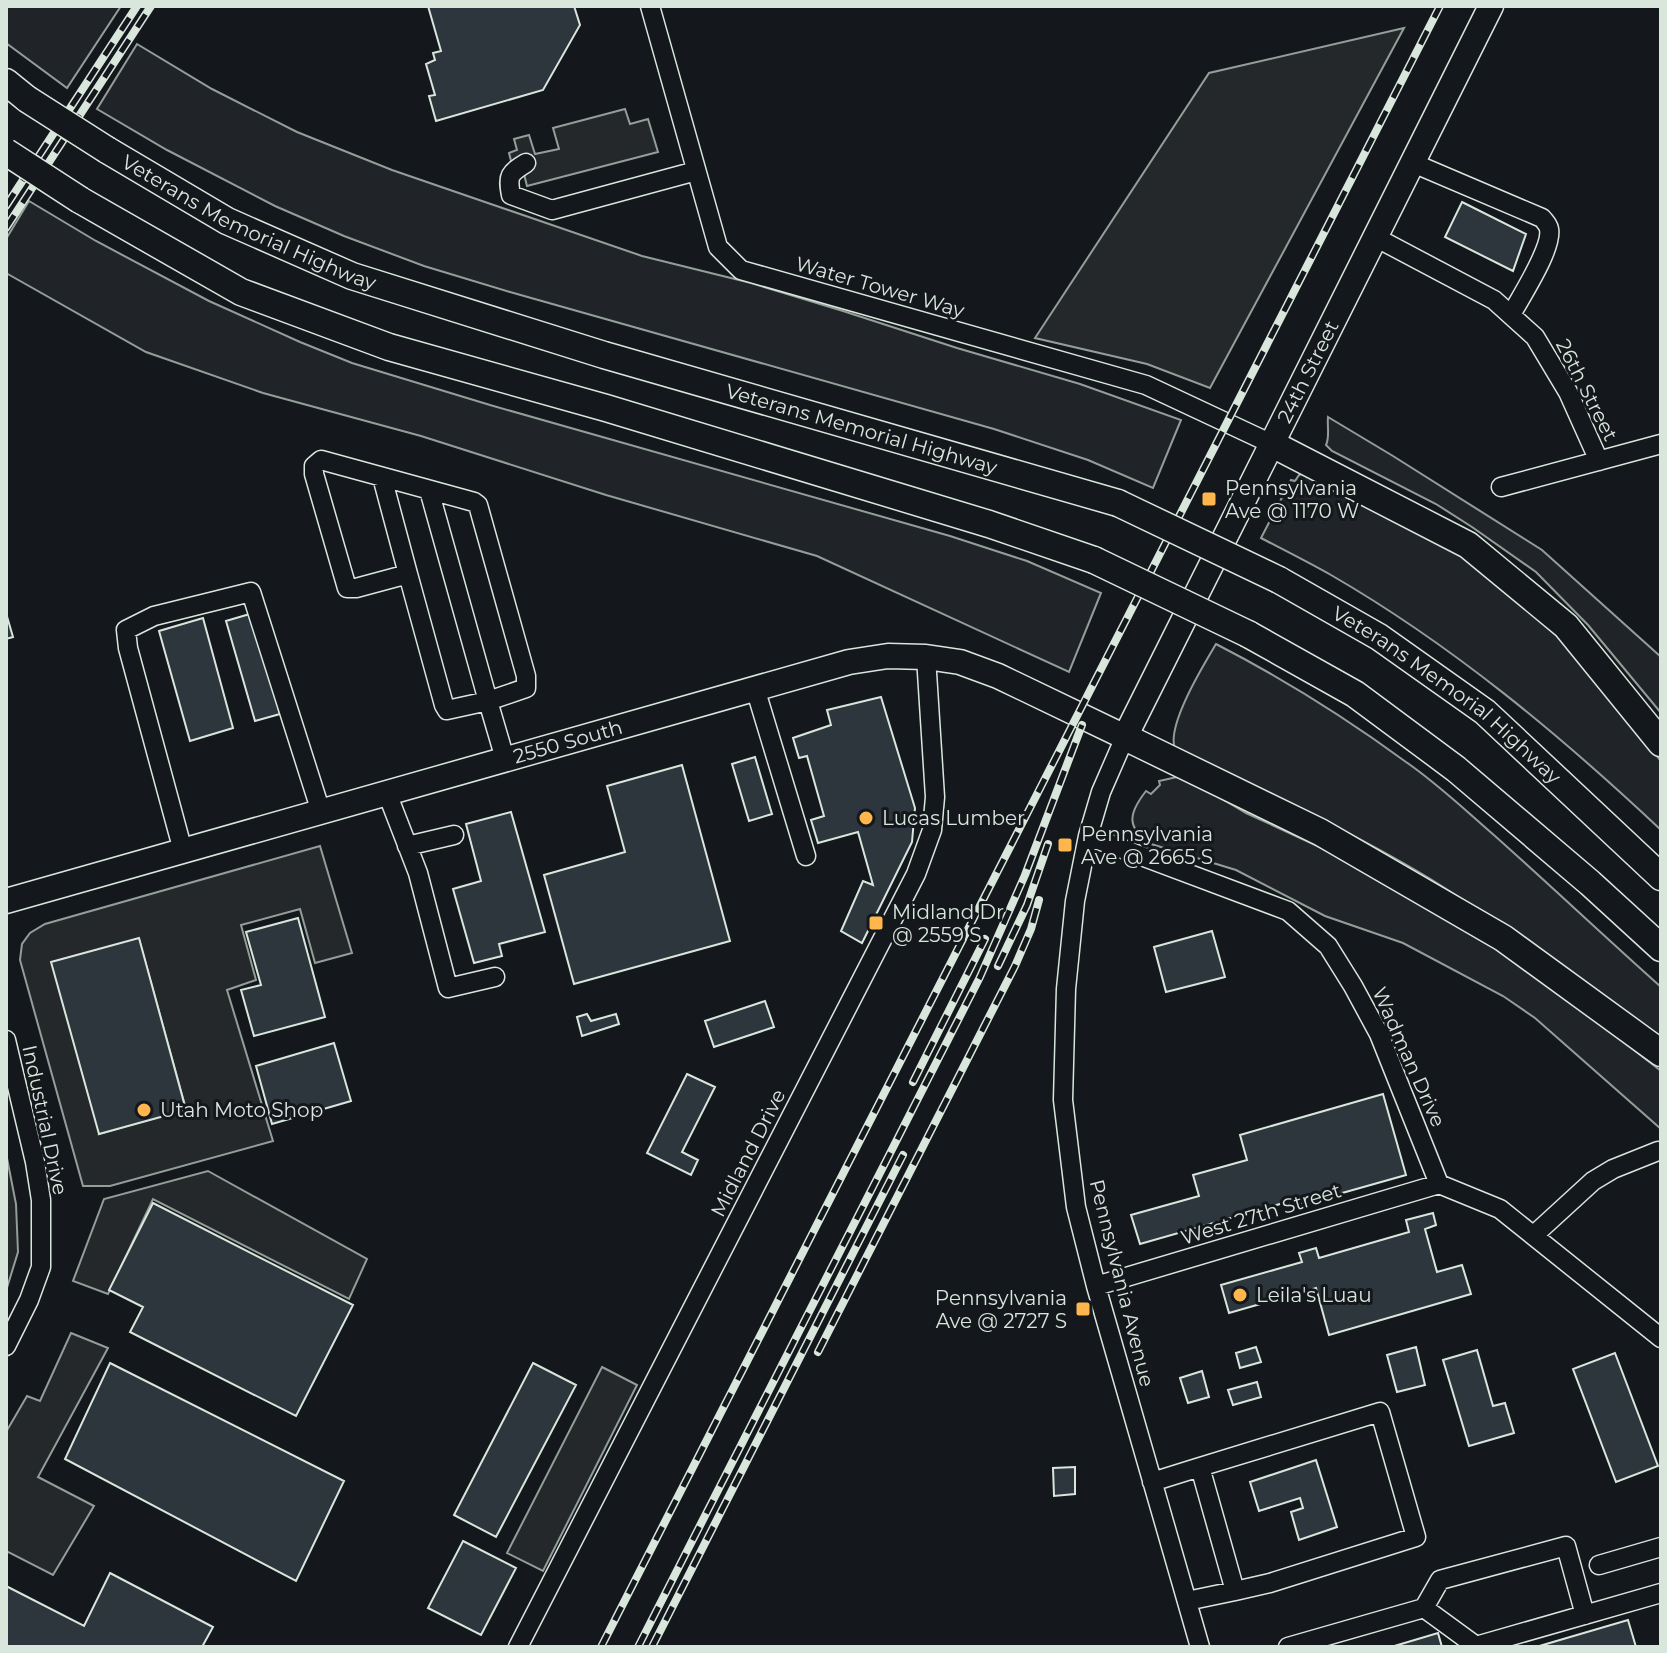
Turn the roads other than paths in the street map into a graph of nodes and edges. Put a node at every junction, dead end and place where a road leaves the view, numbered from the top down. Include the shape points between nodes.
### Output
1 (650, 6) edge
2 (1491, 6) edge
3 (6, 82) edge
4 (6, 152) edge
5 (526, 163) dead end
6 (1413, 163) junction
7 (696, 171) junction
8 (1375, 237) junction
9 (1511, 315) junction
10 (1272, 444) junction
11 (1661, 444) edge
12 (1599, 461) junction
13 (382, 477) junction
14 (1501, 487) dead end
15 (429, 490) junction
16 (408, 574) junction
17 (926, 657) junction
18 (755, 688) junction
19 (488, 701) junction
20 (1125, 737) junction
21 (1661, 743) edge
22 (505, 759) junction
23 (387, 793) junction
24 (321, 812) junction
25 (454, 835) dead end
26 (1088, 836) junction
27 (407, 846) junction
28 (183, 851) junction
29 (806, 856) dead end
30 (1661, 877) edge
31 (6, 901) edge
32 (1661, 948) edge
33 (495, 977) dead end
34 (6, 1040) edge
35 (1661, 1053) edge
36 (1658, 1151) dead end
37 (1439, 1184) junction
38 (1534, 1235) junction
39 (1096, 1286) junction
40 (1661, 1338) edge
41 (6, 1346) edge
42 (1200, 1467) junction
43 (1152, 1482) junction
44 (1661, 1547) edge
45 (1599, 1565) dead end
46 (1235, 1591) junction
47 (1661, 1593) edge
48 (1187, 1601) junction
49 (1424, 1608) junction
50 (1585, 1615) junction
51 (518, 1647) edge
52 (1200, 1647) edge
53 (1288, 1647) edge

1 - 7 street, Water Tower Way
2 - 6 main road, 24th Street
3 - 30 highway, Veterans Memorial Highway, bridge via 227,221 352,276 604,355 1118,503 1279,580 1379,637 1485,712
4 - 32 highway, bridge via 241,292 389,347 958,514 1094,560 1248,634 1355,694 1456,769
5 - 7 street via 512,171 511,195 552,210
6 - 8 main road, 24th Street
6 - 9 street via 1548,225 1548,244
7 - 10 street, Water Tower Way via 718,247 741,270 1146,385
8 - 9 street, 26th Street via 1494,300
8 - 10 main road, 24th Street
9 - 12 street, 26th Street via 1535,337 1568,392
10 - 20 main road, 24th Street
10 - 21 highway via 1468,545 1566,626
11 - 12 street, 26th Street
12 - 14 street, 26th Street
13 - 15 street
13 - 16 street
13 - 16 street via 321,460 314,466 347,588
15 - 19 street
15 - 19 street via 474,502 485,527 527,683 521,691
16 - 19 street via 447,710
17 - 18 main road, 2550 South via 849,662
17 - 20 main road, 2550 South via 998,676
17 - 51 street, Midland Drive via 935,797 932,830 916,874
18 - 22 main road, 2550 South
18 - 29 street
19 - 22 street
20 - 26 street, Pennsylvania Avenue
20 - 35 highway via 1320,832 1503,938
22 - 23 main road, 2550 South
23 - 24 main road, 2550 South
23 - 27 street
24 - 28 main road, 2550 South
24 - 28 street via 251,592 160,615 126,630
25 - 27 street
26 - 37 street, Wadman Drive via 1288,911 1328,946 1379,1034
26 - 39 street, Pennsylvania Avenue via 1068,974 1063,1100 1076,1207
27 - 33 street via 448,988
28 - 31 main road, 2550 South
34 - 41 street, Industrial Drive via 41,1200 41,1267
36 - 38 street via 1593,1181
37 - 38 street via 1500,1209
37 - 39 street, West 27th Street
38 - 40 street
39 - 43 street, Pennsylvania Avenue
42 - 43 street
42 - 46 street
42 - 46 street via 1380,1412 1416,1537
43 - 48 street, Pennsylvania Avenue
44 - 45 street
46 - 48 street
47 - 50 street
48 - 52 street, Pennsylvania Avenue
49 - 50 street via 1476,1646
49 - 50 street via 1440,1580 1566,1546
49 - 53 street

